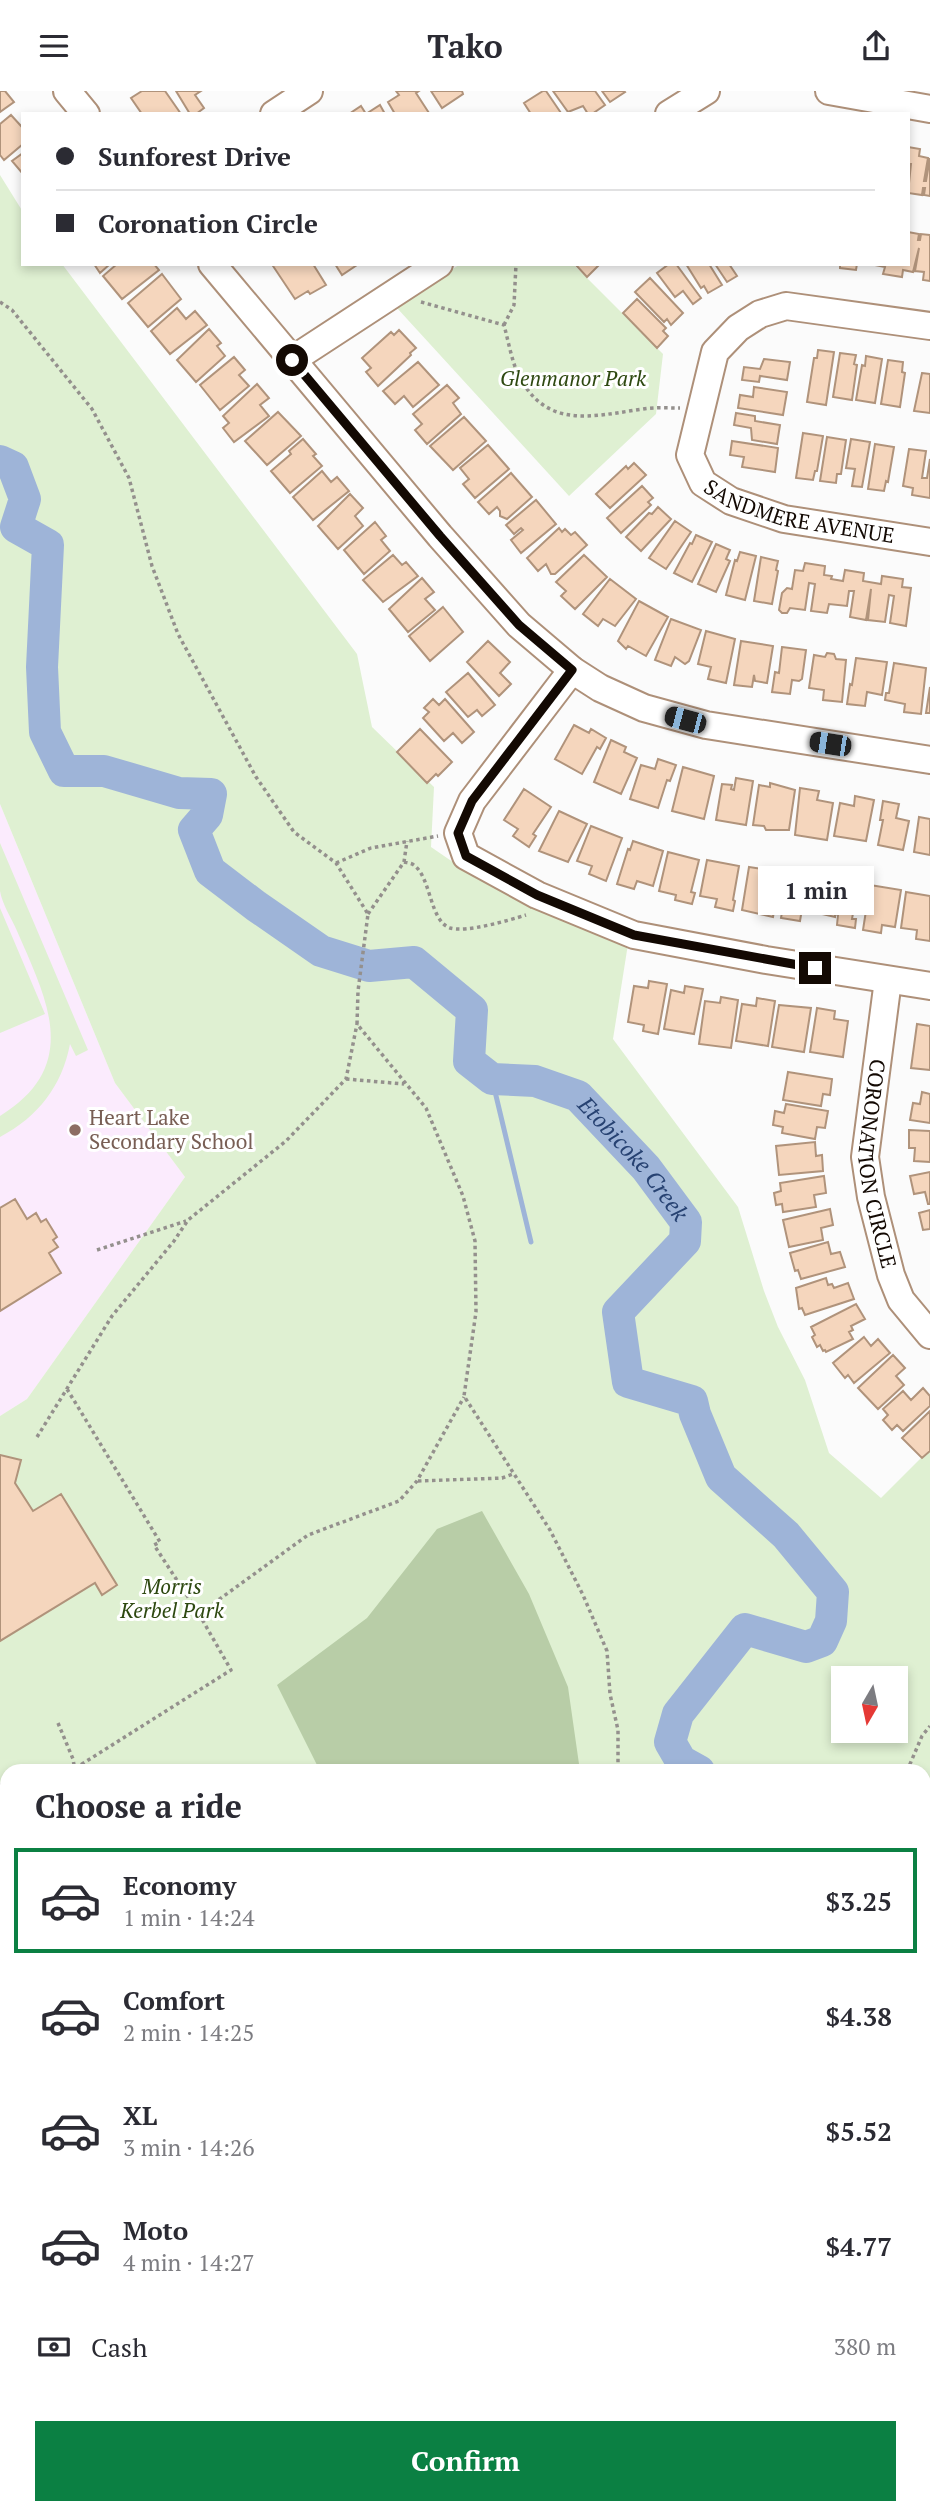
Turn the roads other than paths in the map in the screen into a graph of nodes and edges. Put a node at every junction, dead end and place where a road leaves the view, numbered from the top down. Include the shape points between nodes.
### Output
1 (67, 91) edge
2 (309, 91) edge
3 (706, 91) edge
4 (845, 93) edge
5 (930, 109) edge
6 (84, 112) edge
7 (277, 112) edge
8 (672, 112) edge
9 (214, 266) edge
10 (436, 266) edge
11 (930, 326) edge
12 (292, 360) junction
13 (930, 542) edge
14 (572, 670) junction
15 (930, 760) edge
16 (888, 980) junction
17 (930, 986) edge
18 (930, 1335) edge

1 - 6 street
2 - 7 street
3 - 8 street
4 - 5 street
9 - 12 street
10 - 12 street
11 - 13 street, SANDMERE AVENUE via 786,306 760,314 715,352 690,455 703,483 730,501 784,519
12 - 14 street via 519,625
14 - 15 street via 644,708 706,725
14 - 16 street via 472,801 458,833 466,856 537,895 634,935
16 - 17 street
16 - 18 street, CORONATION CIRCLE via 865,1157 891,1275 901,1300

